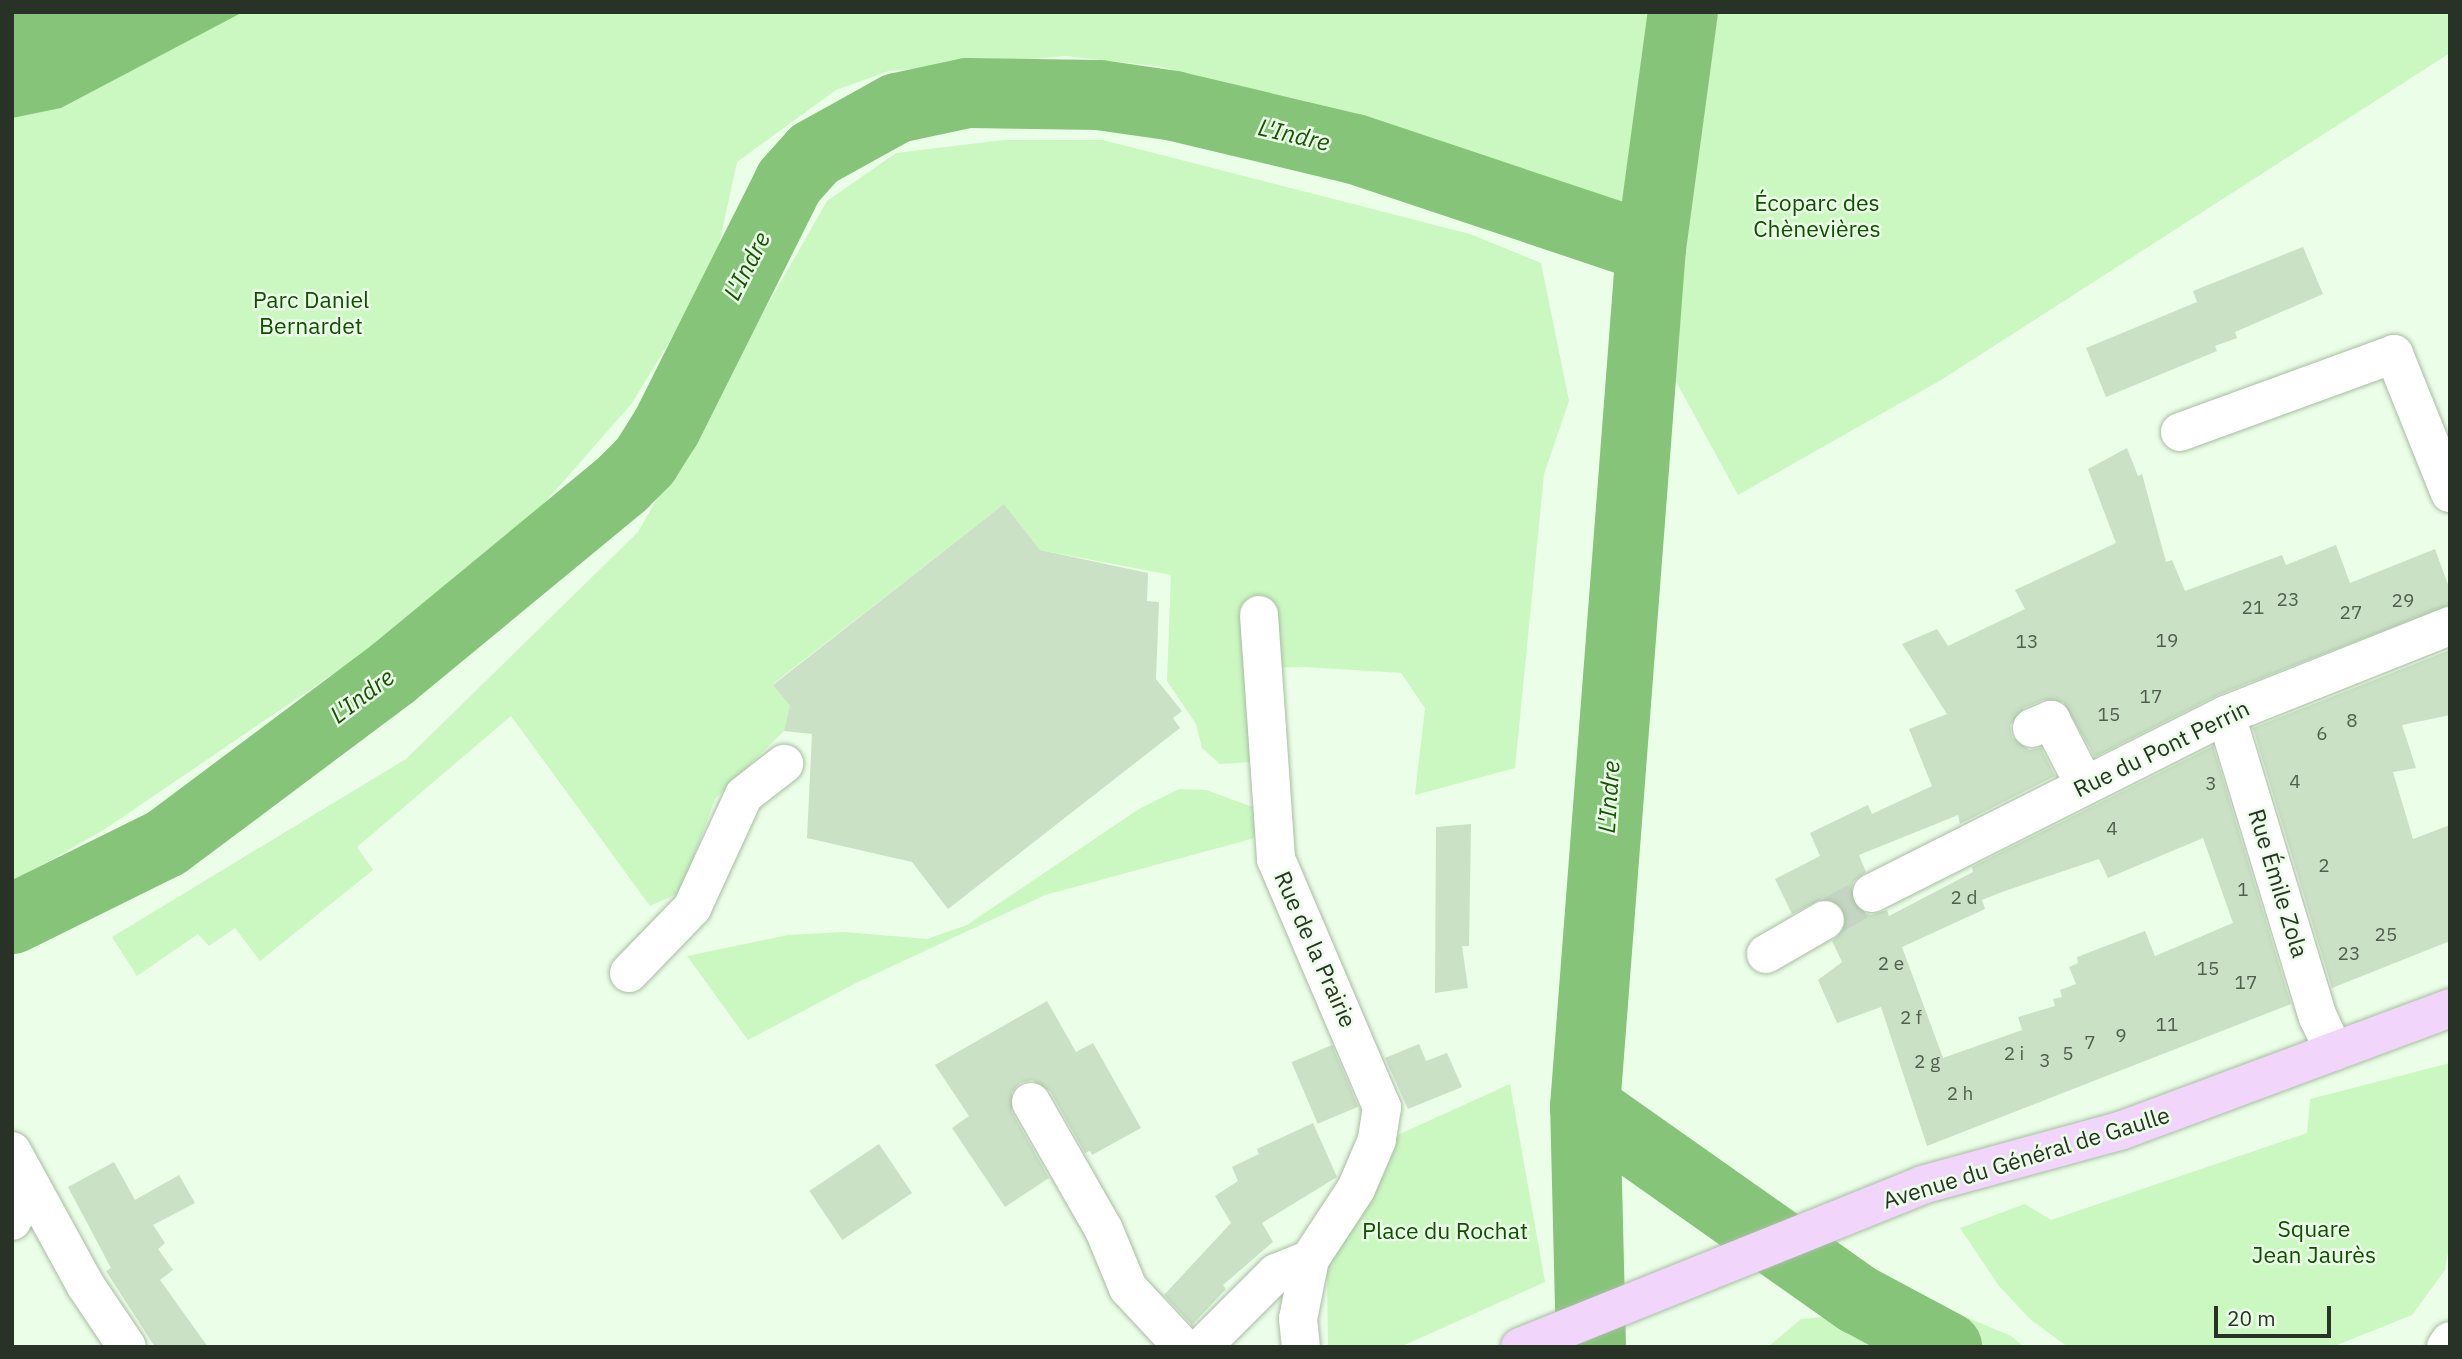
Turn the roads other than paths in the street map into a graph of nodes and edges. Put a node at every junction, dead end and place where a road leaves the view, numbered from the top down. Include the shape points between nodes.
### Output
1 (2180, 432) dead end
2 (2450, 493) edge
3 (1259, 615) dead end
4 (2450, 626) edge
5 (2226, 715) junction
6 (2032, 728) dead end
7 (784, 764) dead end
8 (2084, 784) junction
9 (1876, 891) tunnel mouth
10 (1825, 920) tunnel mouth
11 (1766, 954) dead end
12 (629, 972) dead end
13 (2450, 1008) edge
14 (2334, 1051) junction
15 (1031, 1102) dead end
16 (12, 1151) edge
17 (32, 1187) junction
18 (12, 1221) edge
19 (1310, 1259) junction
20 (2450, 1341) edge
21 (127, 1347) edge
22 (1183, 1347) edge
23 (1202, 1347) edge
24 (1301, 1347) edge
25 (1520, 1347) edge
26 (2446, 1347) edge

1 - 2 street via 2394,354
3 - 19 street, Rue de la Prairie via 1276,859 1382,1107 1377,1140 1356,1189
4 - 5 street, Rue du Pont Perrin
5 - 8 street, Rue du Pont Perrin
5 - 14 street, Rue Émile Zola via 2318,1017
6 - 8 street via 2051,720
7 - 12 street via 744,795 692,908
8 - 9 street, Rue du Pont Perrin
10 - 11 street
13 - 14 main road, Avenue du Général de Gaulle
14 - 25 main road, Avenue du Général de Gaulle via 2120,1131 1922,1185
15 - 22 street via 1104,1230 1128,1288
16 - 17 street
17 - 18 street
17 - 21 street via 86,1286
19 - 23 street via 1276,1273
19 - 24 street, Rue de la Prairie via 1298,1319
20 - 26 street

